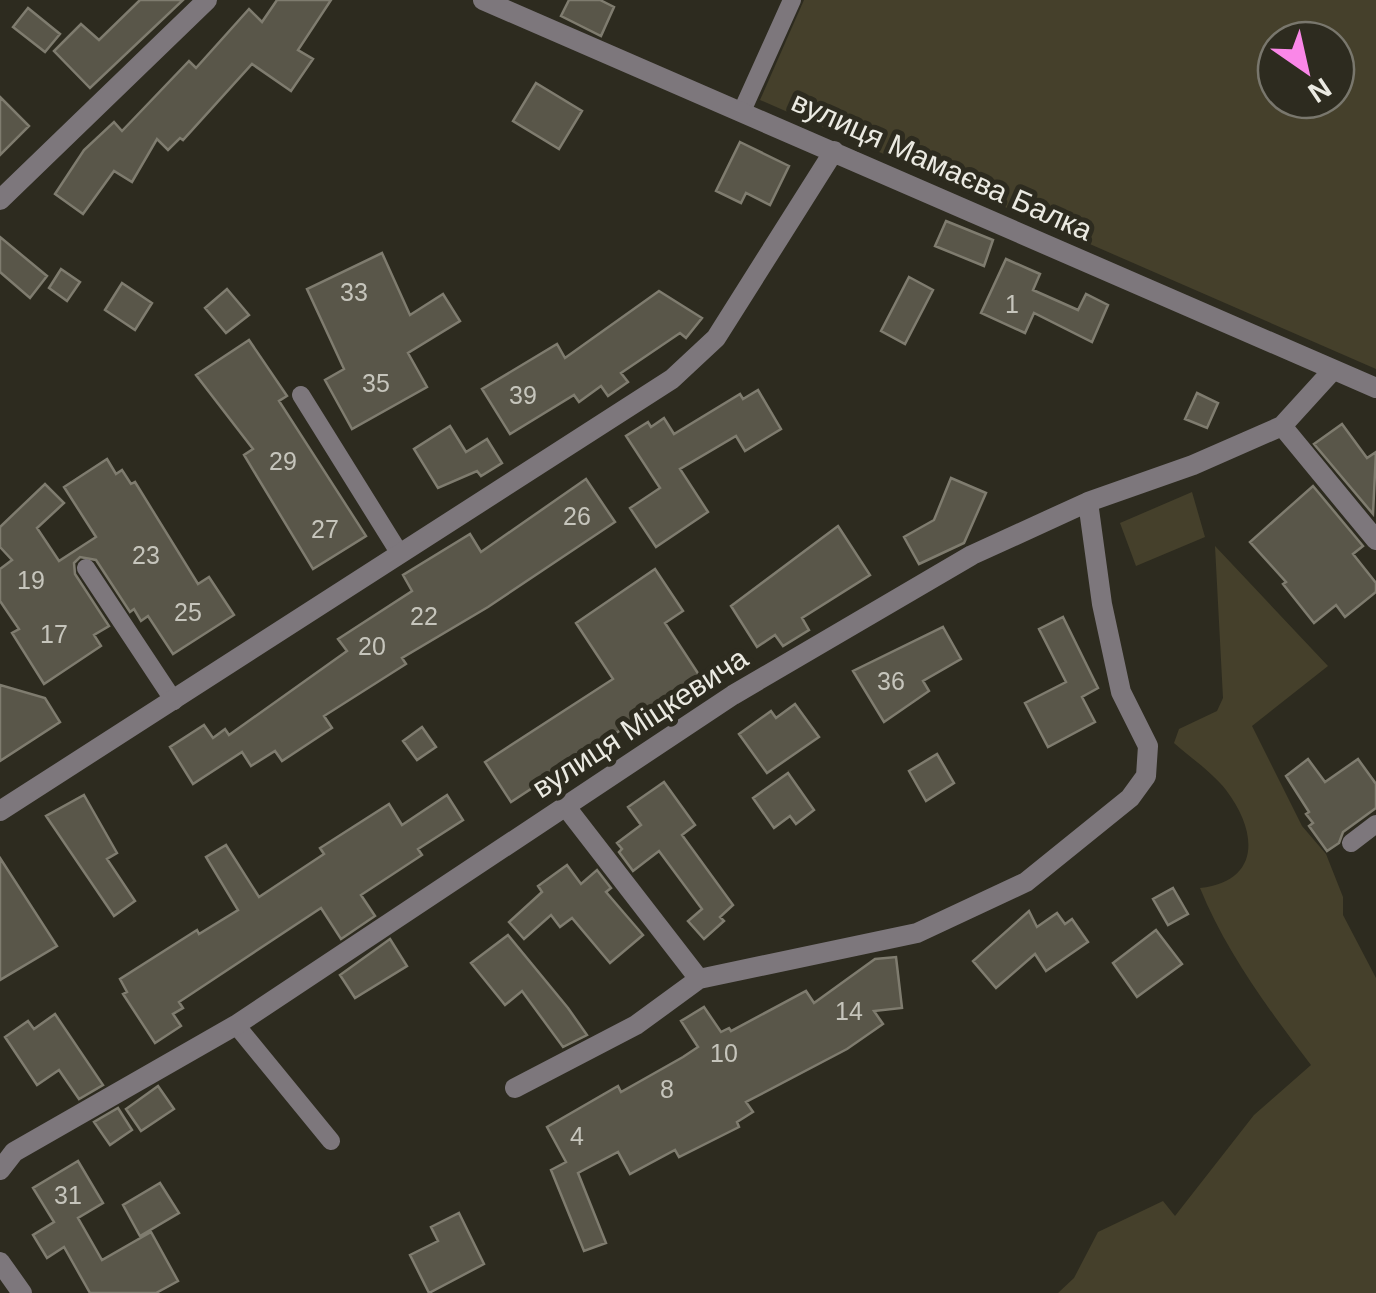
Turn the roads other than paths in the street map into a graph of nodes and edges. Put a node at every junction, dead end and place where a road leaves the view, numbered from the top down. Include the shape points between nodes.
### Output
1 (206, 0) edge
2 (483, 0) edge
3 (792, 0) edge
4 (742, 112) junction
5 (834, 151) junction
6 (0, 200) edge
7 (1333, 370) junction
8 (1376, 388) edge
9 (301, 395) dead end
10 (1282, 426) junction
11 (1088, 502) junction
12 (1376, 540) edge
13 (400, 554) junction
14 (86, 568) dead end
15 (174, 701) junction
16 (566, 807) junction
17 (0, 812) edge
18 (1376, 824) edge
19 (1351, 843) dead end
20 (699, 979) junction
21 (236, 1025) junction
22 (515, 1088) dead end
23 (331, 1141) dead end
24 (0, 1170) edge
25 (0, 1262) edge
26 (22, 1293) edge

1 - 6 street
2 - 4 street, вулиця Мамаєва Балка
3 - 4 lane
4 - 5 street, вулиця Мамаєва Балка
5 - 7 street, вулиця Мамаєва Балка
5 - 13 street via 716,338 672,379
7 - 8 street, вулиця Мамаєва Балка
7 - 10 street, вулиця Міцкевича
9 - 13 lane
10 - 11 street, вулиця Міцкевича
10 - 12 street
11 - 16 street, вулиця Міцкевича via 972,555 732,695
11 - 20 street via 1121,692 1148,746 1146,776 1130,798 1026,882 917,933
13 - 15 street
14 - 15 lane
15 - 17 street
16 - 20 street
16 - 21 street, вулиця Міцкевича
18 - 19 lane
20 - 22 street via 636,1026
21 - 23 lane
21 - 24 street, вулиця Міцкевича via 14,1152
25 - 26 street

